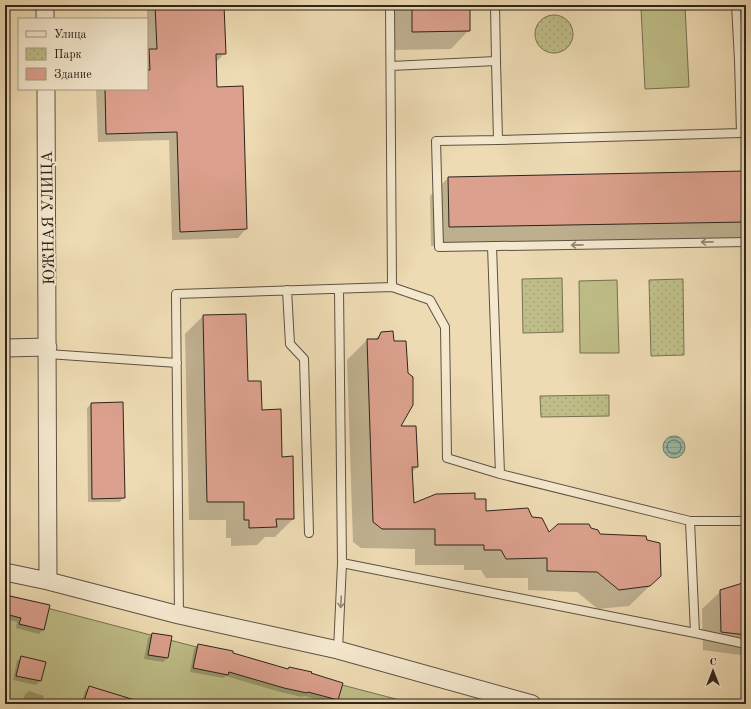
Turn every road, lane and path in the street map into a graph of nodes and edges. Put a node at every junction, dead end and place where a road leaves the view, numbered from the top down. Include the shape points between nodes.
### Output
1 (45, 5) edge
2 (390, 5) edge
3 (495, 5) edge
4 (736, 5) edge
5 (45, 18) edge
6 (743, 60) edge
7 (496, 61) junction
8 (391, 66) junction
9 (46, 90) edge
10 (743, 132) edge
11 (498, 140) junction
12 (746, 242) edge
13 (492, 246) junction
14 (392, 287) junction
15 (339, 289) junction
16 (287, 290) junction
17 (5, 348) edge
18 (48, 350) junction
19 (176, 363) junction
20 (500, 474) junction
21 (690, 521) junction
22 (746, 521) edge
23 (309, 533) dead end
24 (342, 563) junction
25 (5, 572) edge
26 (48, 581) junction
27 (179, 615) junction
28 (695, 633) junction
29 (746, 644) edge
30 (338, 650) junction
31 (532, 704) edge

1 - 5 street
2 - 8 lane
3 - 7 lane
4 - 6 lane
6 - 10 lane
7 - 8 lane
7 - 11 lane
8 - 14 lane
9 - 18 street, ЮЖНАЯ УЛИЦА
10 - 11 lane
11 - 13 lane via 436,141 439,247
12 -> 13 lane
13 - 20 lane
14 - 15 lane
14 - 20 lane via 430,300 445,328 447,458
15 - 16 lane
15 - 24 lane
16 - 19 lane via 176,294
16 - 23 lane via 290,344 304,359
17 - 18 street
18 - 19 lane
18 - 26 street, ЮЖНАЯ УЛИЦА
19 - 27 lane
20 - 21 lane
21 - 22 lane
21 - 28 lane
24 - 28 lane
24 -> 30 lane
25 - 26 street
26 - 27 street
27 - 30 street
28 - 29 lane
30 - 31 street

